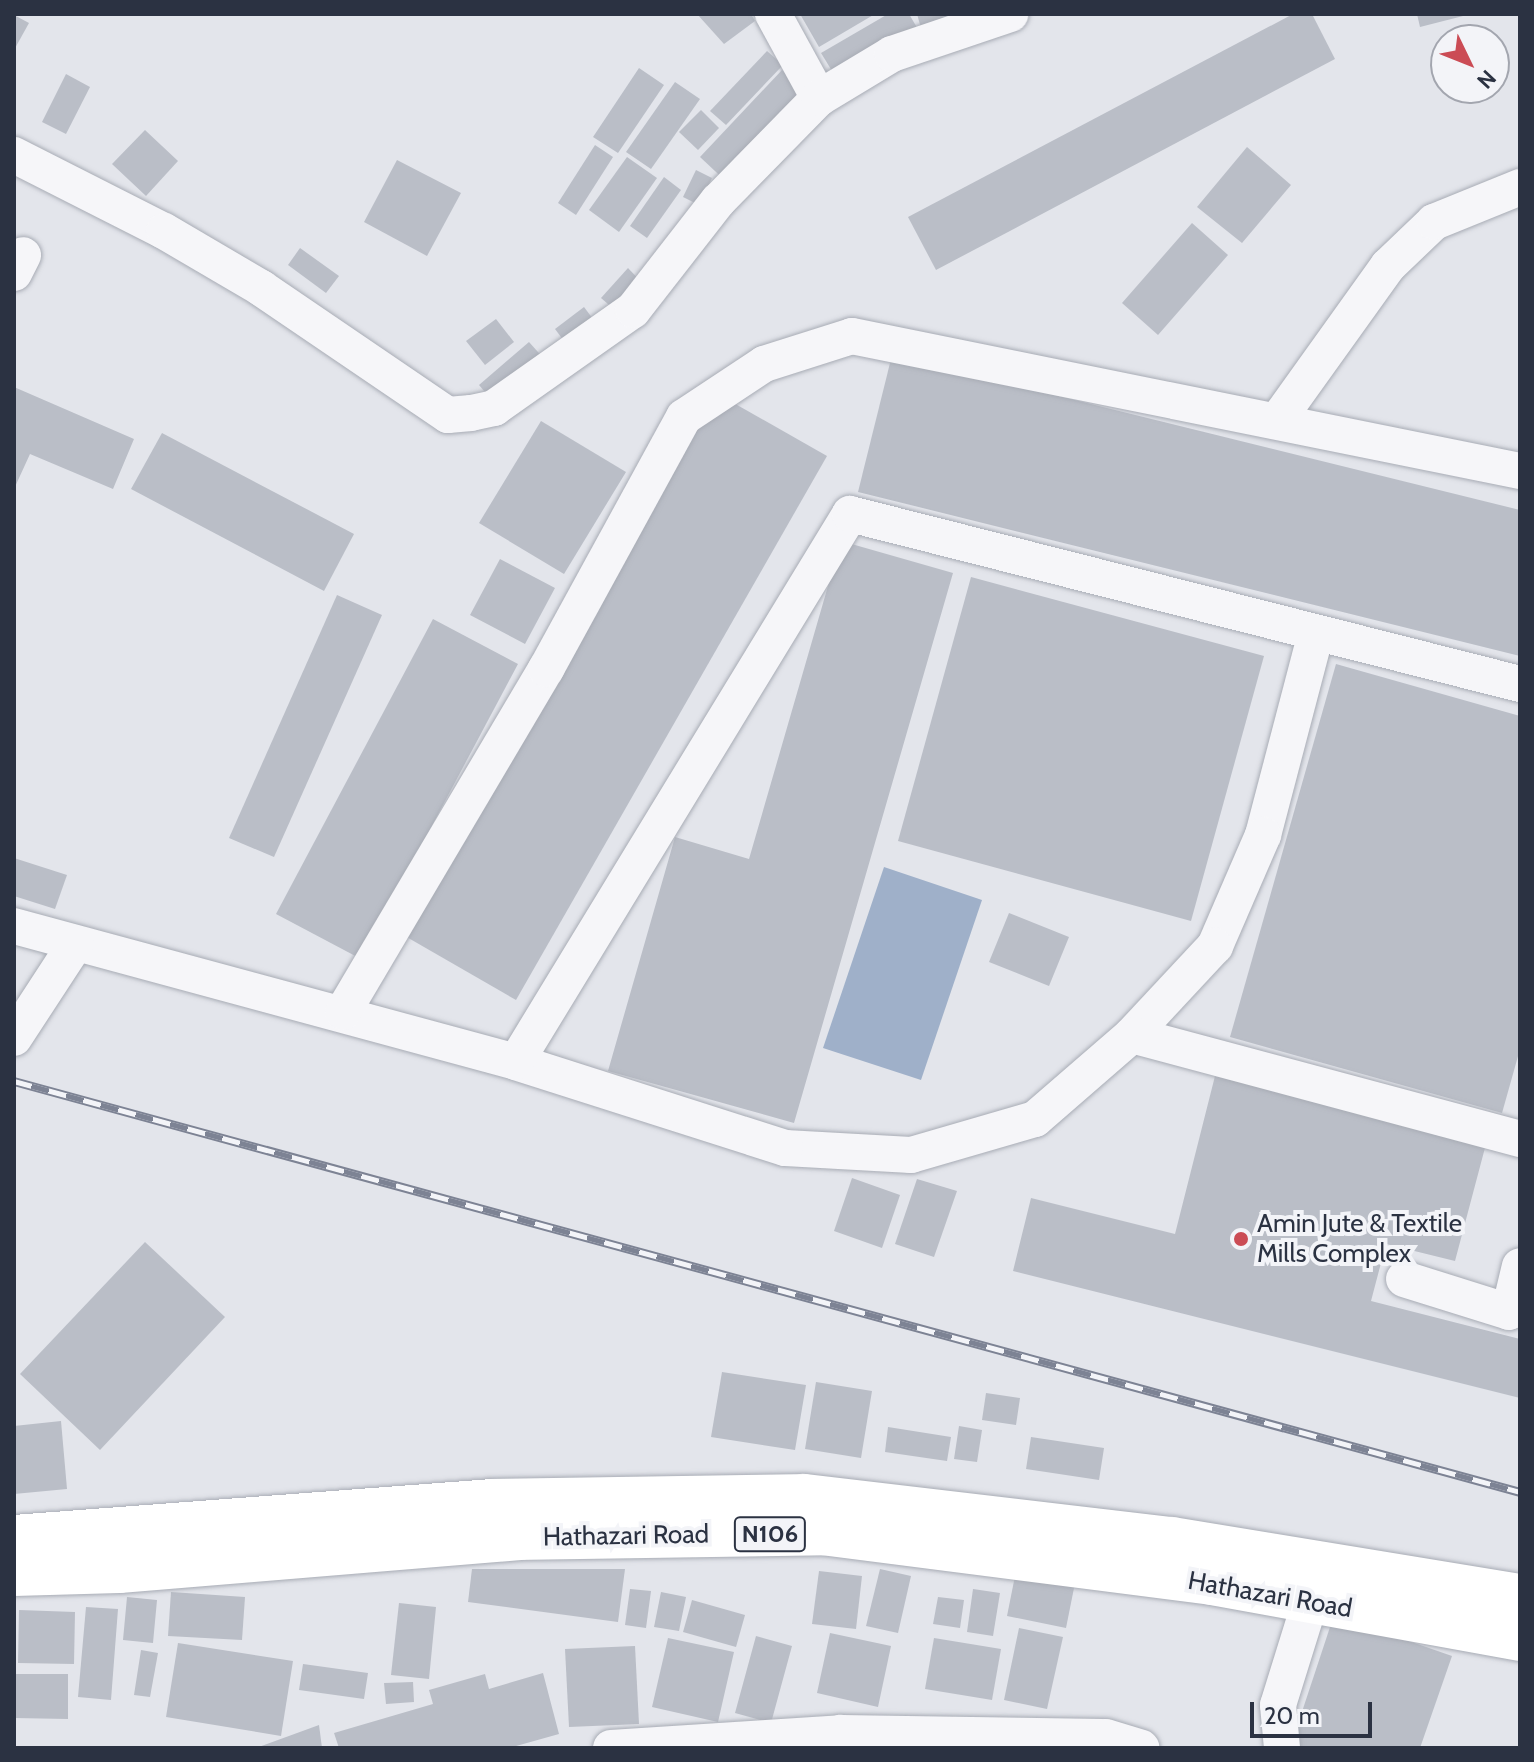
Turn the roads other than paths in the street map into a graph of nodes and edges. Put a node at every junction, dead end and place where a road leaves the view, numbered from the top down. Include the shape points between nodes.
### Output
1 (773, 14) edge
2 (1010, 14) edge
3 (819, 98) junction
4 (14, 155) edge
5 (1520, 187) edge
6 (1277, 421) junction
7 (1520, 471) edge
8 (1316, 633) junction
9 (1520, 684) edge
10 (14, 926) edge
11 (76, 943) junction
12 (343, 1012) junction
13 (1132, 1035) junction
14 (14, 1038) edge
15 (516, 1062) junction
16 (1520, 1139) edge
17 (1520, 1266) edge
18 (1404, 1279) dead end
19 (14, 1537) edge
20 (14, 1574) edge
21 (1520, 1596) edge
22 (1310, 1602) junction
23 (1520, 1639) edge
24 (836, 1741) edge
25 (611, 1748) edge
26 (1141, 1748) edge
27 (1282, 1748) edge

1 - 3 street
2 - 3 street via 892,54
3 - 4 street via 718,201 633,310 494,408 448,415 261,288
5 - 6 street via 1424,230 1388,266
6 - 7 street
6 - 12 street via 852,336 764,364 684,417 546,669
8 - 9 street
8 - 13 street via 1263,835 1215,946
8 - 15 street via 850,514
10 - 11 street
11 - 12 street
11 - 14 street
12 - 15 street
13 - 15 street via 1035,1119 911,1155 785,1148
13 - 16 street
17 - 18 street via 1509,1312
19 - 21 highway, Hathazari Road / N106 via 495,1501 804,1496 1172,1539
20 - 22 highway, Hathazari Road / N106 via 119,1571 520,1538 822,1533 1212,1583
22 - 23 highway, Hathazari Road / N106
22 - 27 street via 1278,1705
24 - 25 street
24 - 26 street via 1106,1737

